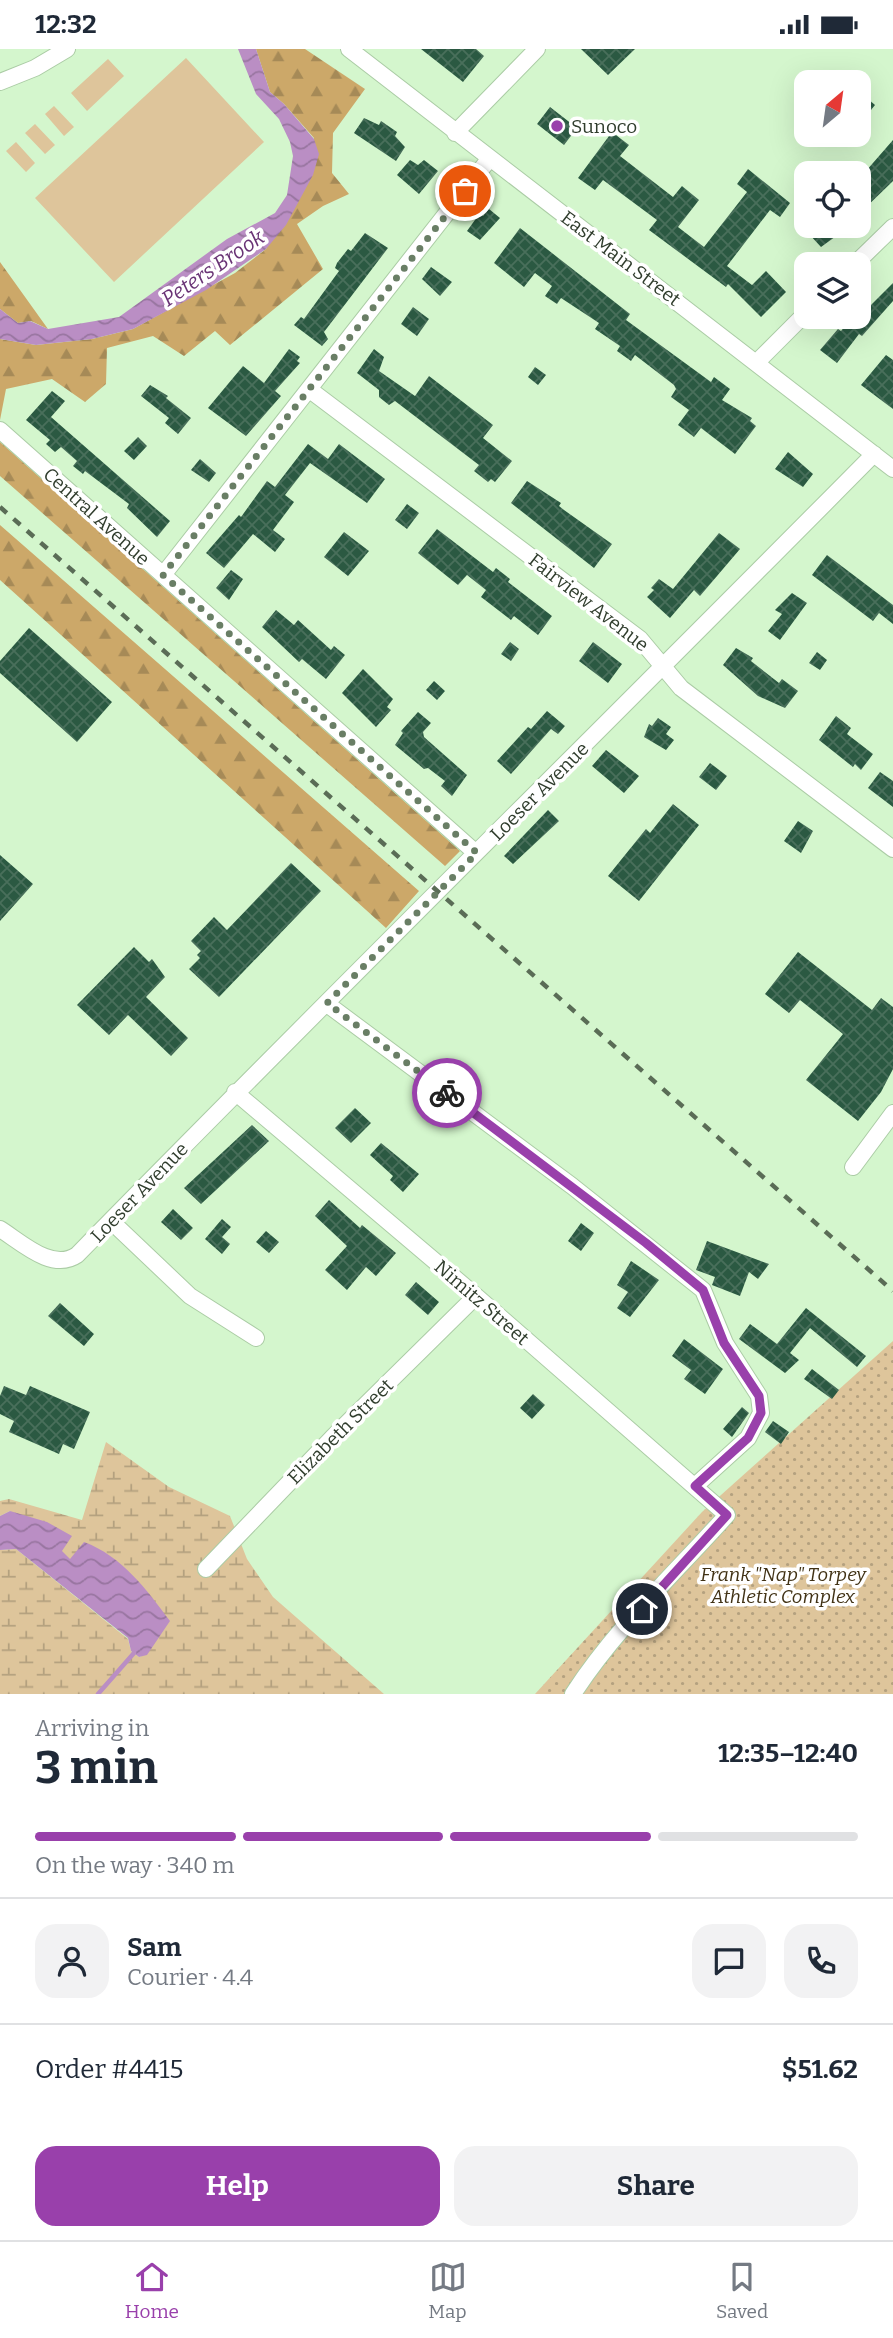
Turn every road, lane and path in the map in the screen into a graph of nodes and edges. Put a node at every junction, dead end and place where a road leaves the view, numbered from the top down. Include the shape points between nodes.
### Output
1 (67, 49) edge
2 (349, 49) edge
3 (537, 49) edge
4 (0, 82) edge
5 (455, 133) junction
6 (490, 158) junction
7 (893, 227) edge
8 (867, 252) edge
9 (794, 325) edge
10 (757, 362) junction
11 (310, 390) junction
12 (0, 429) edge
13 (874, 454) junction
14 (893, 469) edge
15 (163, 575) junction
16 (664, 667) junction
17 (893, 849) edge
18 (477, 853) junction
19 (327, 1003) junction
20 (235, 1092) junction
21 (893, 1113) edge
22 (853, 1167) dead end
23 (111, 1221) junction
24 (7, 1233) edge
25 (476, 1296) junction
26 (256, 1338) dead end
27 (695, 1486) junction
28 (206, 1569) dead end
29 (573, 1694) edge

1 - 4 street
2 - 5 street, East Main Street
3 - 5 street
5 - 6 street, East Main Street
6 - 10 street, East Main Street
6 - 11 street
7 - 8 street
9 - 10 street
10 - 13 street, East Main Street
11 - 15 street
11 - 16 street, Fairview Avenue via 640,639
12 - 15 street, Central Avenue
13 - 14 street, East Main Street
13 - 16 street, Loeser Avenue
15 - 18 street, Central Avenue
16 - 17 street, Fairview Avenue via 681,688
16 - 18 street, Loeser Avenue
18 - 19 street, Loeser Avenue
19 - 20 street, Loeser Avenue
19 - 27 street via 703,1290 724,1343 759,1396 761,1413 748,1438
20 - 23 street, Loeser Avenue
20 - 25 street, Nimitz Street
21 - 22 street
23 - 24 street, Loeser Avenue via 77,1255 61,1262
23 - 26 street via 190,1296
25 - 27 street, Nimitz Street
25 - 28 street, Elizabeth Street
27 - 29 street, Nimitz Street via 727,1515 588,1671

